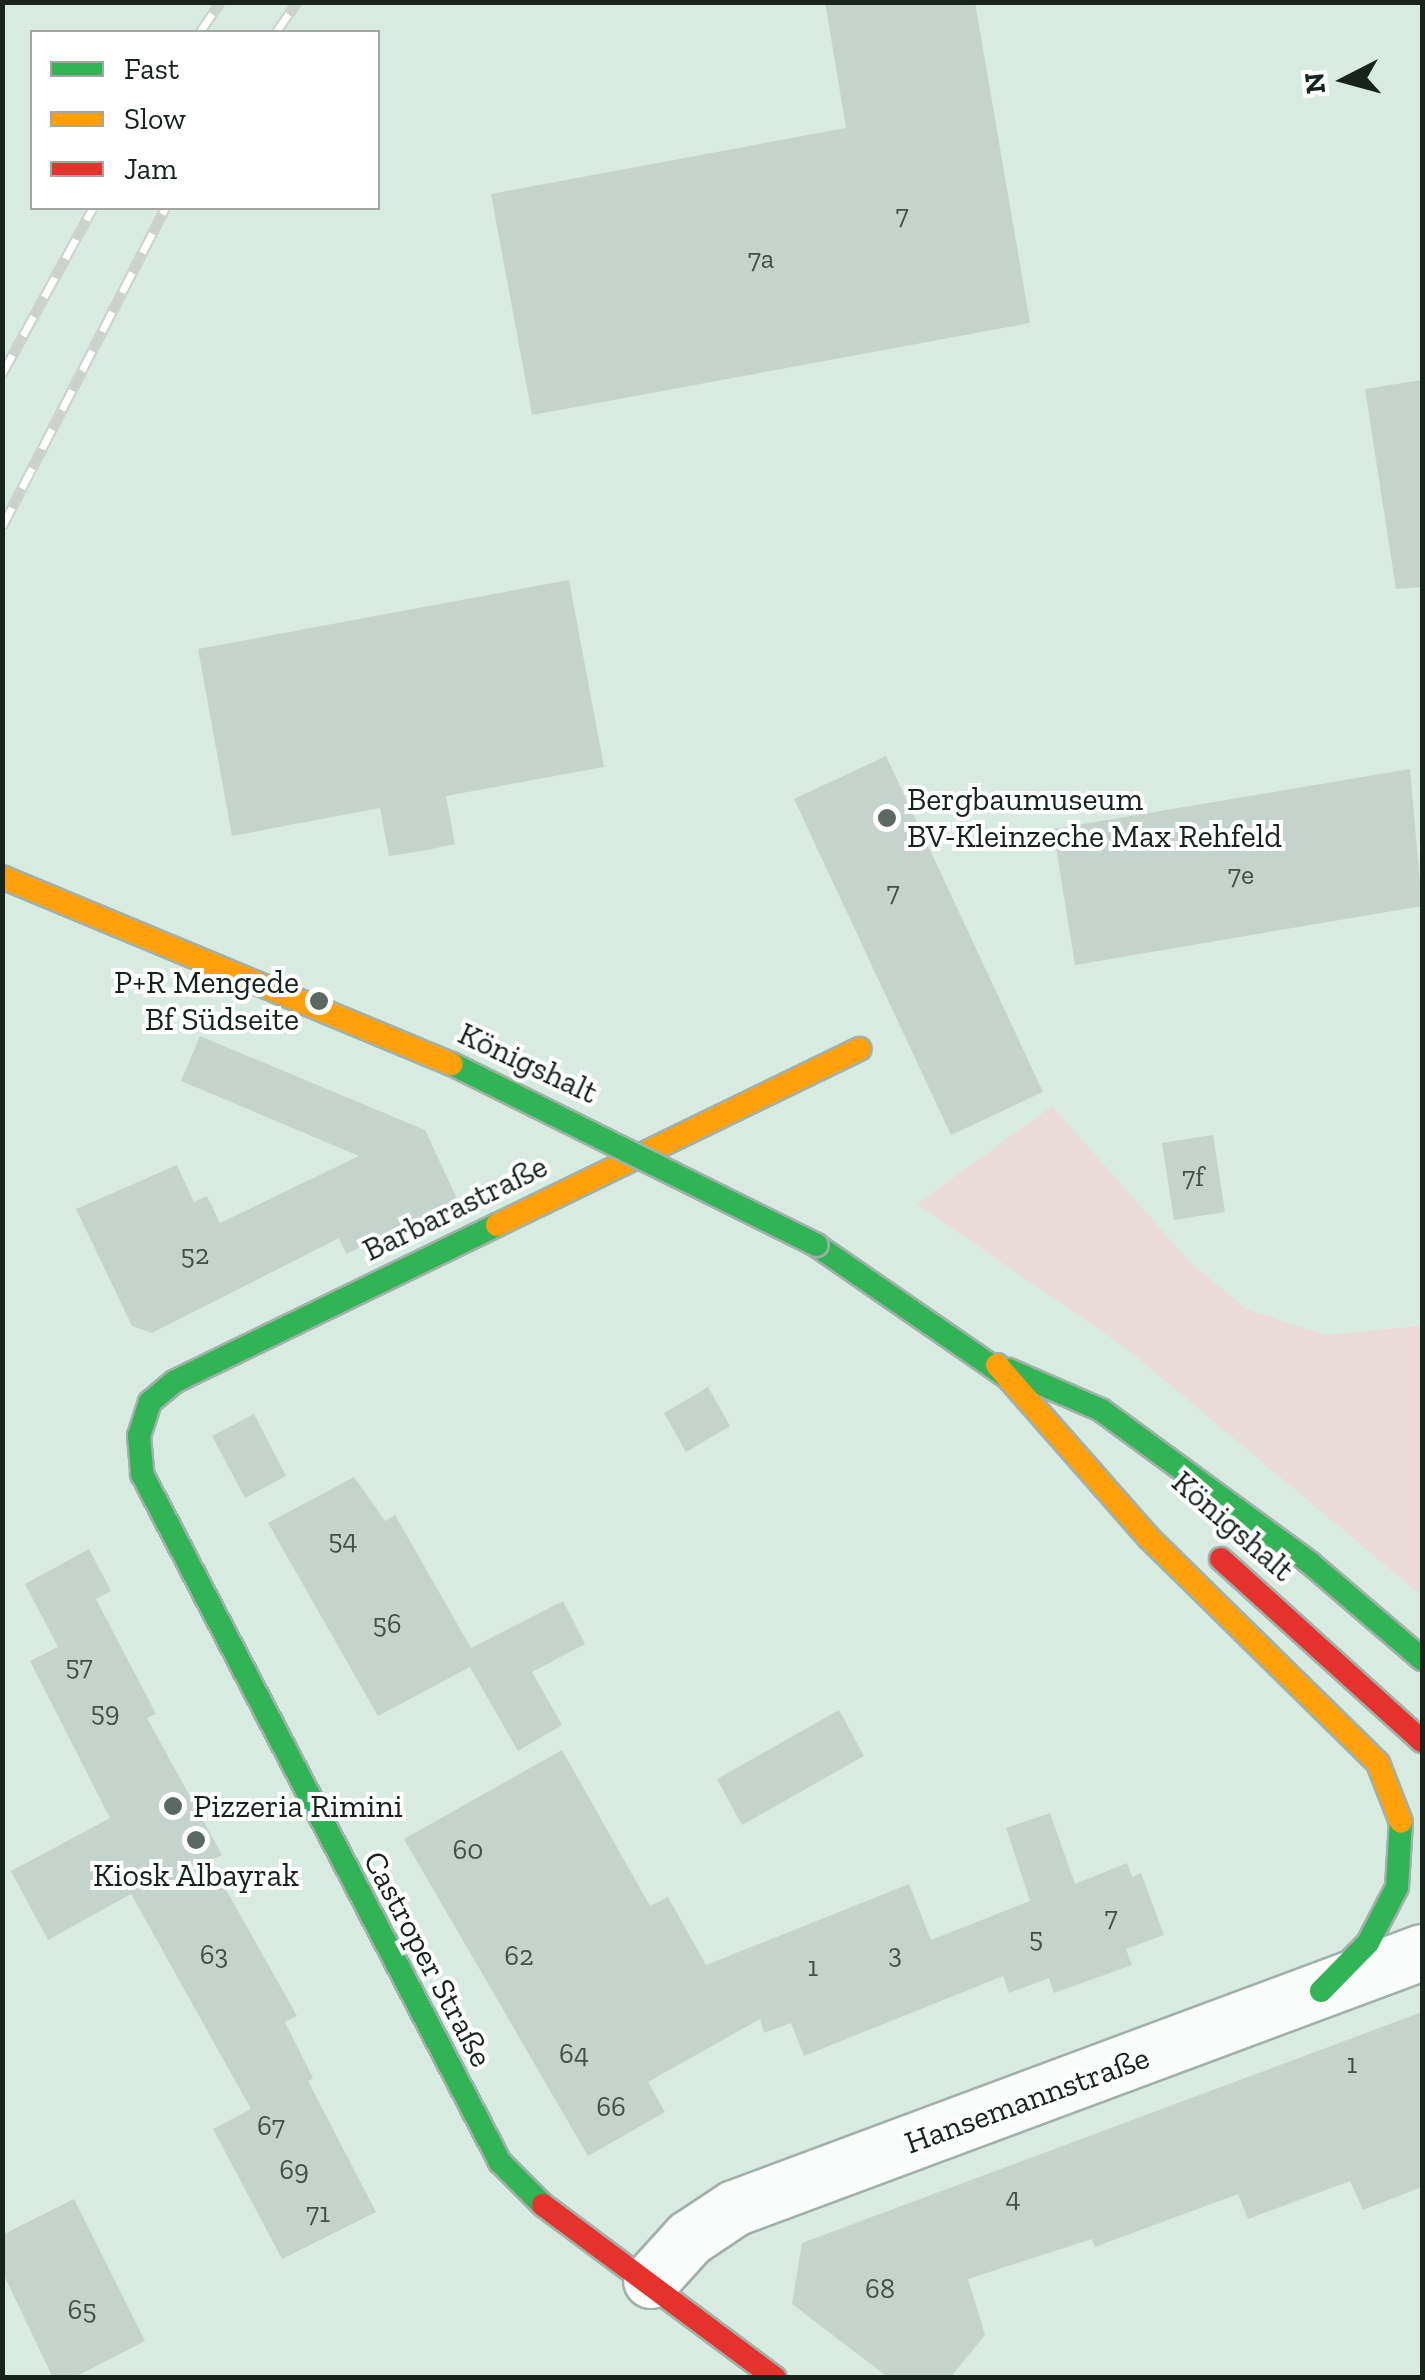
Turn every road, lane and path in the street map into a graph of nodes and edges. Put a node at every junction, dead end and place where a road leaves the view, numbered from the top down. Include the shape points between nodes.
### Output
1 (2, 877) edge
2 (860, 1049) dead end
3 (997, 1365) junction
4 (142, 1474) joint
5 (1141, 1490) dead end
6 (1199, 1540) dead end
7 (1422, 1659) edge
8 (1422, 1741) edge
9 (1422, 1952) edge
10 (1321, 1991) junction
11 (651, 2280) junction
12 (775, 2378) edge

1 - 3 main road, Königshalt, bridge via 521,1094 816,1246
2 - 4 main road, Barbarastraße via 174,1382 150,1402 139,1436
3 - 5 main road, Königshalt
3 - 7 main road, Königshalt via 1101,1410 1310,1564
3 - 10 main road via 1150,1538 1385,1775 1404,1842 1397,1887 1368,1943
4 - 11 main road, Castroper Straße via 500,2162 534,2198
6 - 8 main road, Königshalt
9 - 10 street, Hansemannstraße
10 - 11 street, Hansemannstraße via 734,2208 689,2238
11 - 12 main road, Castroper Straße

